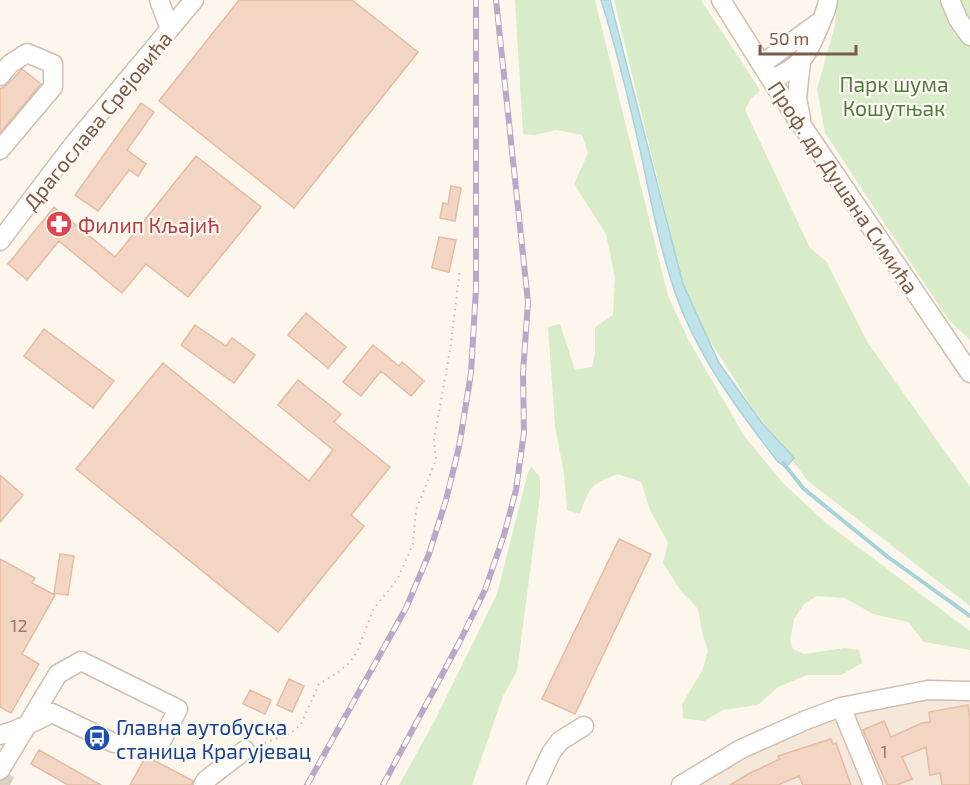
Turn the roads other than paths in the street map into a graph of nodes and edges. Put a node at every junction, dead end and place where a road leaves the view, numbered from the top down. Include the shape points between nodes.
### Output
1 (159, 0) edge
2 (194, 0) edge
3 (721, 0) edge
4 (828, 0) edge
5 (950, 0) edge
6 (822, 20) junction
7 (170, 29) junction
8 (970, 36) edge
9 (801, 62) junction
10 (766, 72) junction
11 (0, 76) edge
12 (801, 124) junction
13 (0, 150) edge
14 (0, 241) edge
15 (970, 373) edge
16 (970, 691) edge
17 (841, 707) junction
18 (26, 725) junction
19 (584, 726) dead end
20 (0, 735) edge
21 (245, 750) road end
22 (0, 770) edge
23 (203, 785) edge
24 (536, 785) edge
25 (681, 785) edge
26 (873, 785) edge

1 - 7 street
2 - 7 street, Драгослава Срејовића
3 - 10 street, Проф. др Душана Симића
4 - 6 street
5 - 8 street
6 - 9 street via 814,43
6 - 10 street
7 - 14 street, Драгослава Срејовића via 73,145
9 - 10 street via 785,74
9 - 12 street via 797,98
10 - 12 street, Проф. др Душана Симића
11 - 13 street via 27,53 53,64 53,87
12 - 15 street, Проф. др Душана Симића
16 - 17 street via 928,690
17 - 25 street via 741,749
17 - 26 street
18 - 18 street via 52,713 114,743 162,740 178,709 81,661 58,674
18 - 20 street
18 - 22 street
19 - 24 street via 555,747
21 - 23 street

